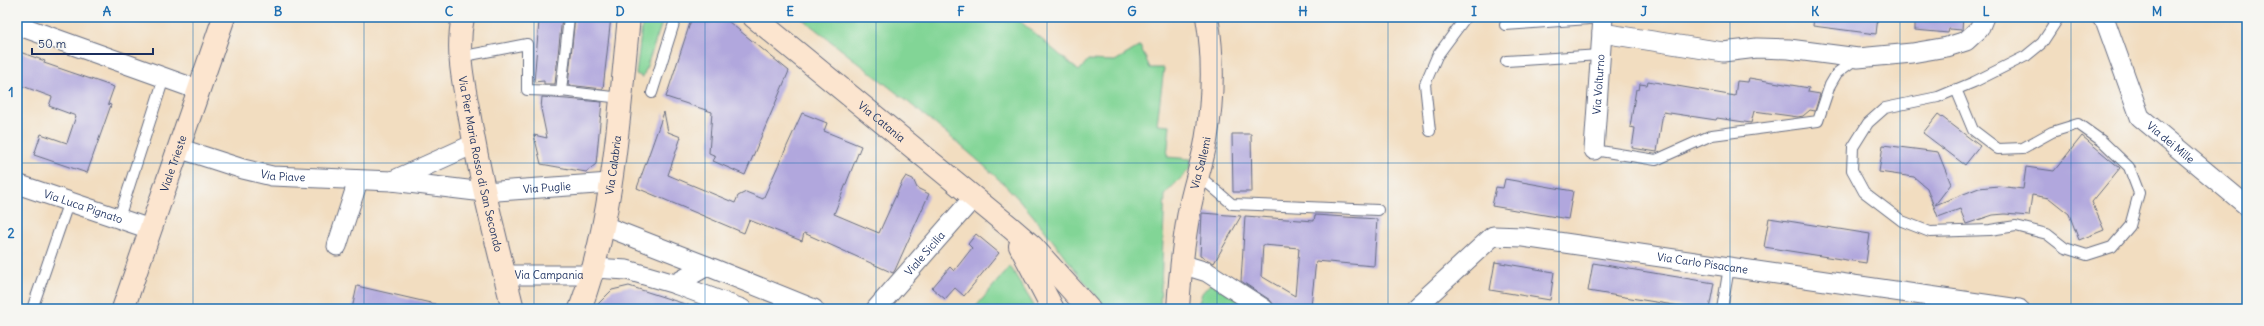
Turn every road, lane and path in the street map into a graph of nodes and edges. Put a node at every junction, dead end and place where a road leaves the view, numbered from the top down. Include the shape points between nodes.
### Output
1 (224, 17) edge
2 (463, 17) edge
3 (569, 17) edge
4 (629, 17) edge
5 (676, 17) edge
6 (1207, 17) edge
7 (1466, 17) edge
8 (1984, 17) edge
9 (2059, 17) edge
10 (2102, 17) edge
11 (755, 18) edge
12 (1602, 23) edge
13 (17, 25) edge
14 (1505, 25) dead end
15 (1600, 55) junction
16 (459, 57) junction
17 (1858, 58) junction
18 (1506, 61) dead end
19 (164, 78) junction
20 (1956, 89) junction
21 (199, 90) junction
22 (561, 91) junction
23 (652, 93) dead end
24 (621, 98) junction
25 (1430, 131) dead end
26 (474, 144) junction
27 (178, 148) junction
28 (1594, 150) joint
29 (1198, 175) junction
30 (358, 181) junction
31 (392, 181) junction
32 (610, 183) junction
33 (17, 184) edge
34 (484, 192) junction
35 (974, 197) junction
36 (69, 201) junction
37 (2247, 206) edge
38 (1378, 210) dead end
39 (119, 218) junction
40 (602, 225) junction
41 (1010, 227) junction
42 (150, 229) junction
43 (337, 246) dead end
44 (1181, 264) junction
45 (707, 266) junction
46 (1729, 267) junction
47 (594, 271) junction
48 (504, 275) junction
49 (675, 284) junction
50 (782, 303) edge
51 (32, 309) edge
52 (123, 309) edge
53 (512, 309) edge
54 (580, 309) edge
55 (742, 309) edge
56 (814, 309) edge
57 (876, 309) edge
58 (1053, 309) edge
59 (1089, 309) edge
60 (1178, 309) edge
61 (1264, 309) edge
62 (1414, 309) edge
63 (1722, 309) edge
64 (2019, 309) edge

1 - 21 street, Viale Trieste
2 - 16 street, Via Pier Maria Rosso di San Secondo
3 - 22 lane
4 - 24 street, Via Calabria
5 - 23 lane
6 - 29 street, Via Sallemi via 1212,43 1212,83 1206,141
7 - 25 lane via 1437,56 1425,84
8 - 17 street via 1979,29 1960,43 1912,53
9 - 20 lane via 2042,43 2026,56
10 - 37 street, Via dei Mille via 2140,117
11 - 35 street, Via Catania
12 - 14 lane
12 - 15 street, Via Volturno
12 - 17 street via 1723,52 1757,48 1789,49
13 - 19 street
15 - 18 lane
15 - 28 street, Via Volturno
16 - 22 lane via 527,44 527,90
16 - 26 street, Via Pier Maria Rosso di San Secondo
17 - 28 lane via 1837,73 1830,85 1818,121 1712,135 1656,160
19 - 21 street
19 - 39 lane
20 - 20 lane via 1973,130 1998,149 2023,148 2052,132 2078,124 2102,141 2129,167 2139,193 2130,226 2112,247 2087,255 2065,248 2047,234 2016,226 1990,230 1930,232 1902,221 1864,192 1852,170 1853,147 1868,123 1885,108 1938,97
21 - 27 street, Viale Trieste
22 - 24 lane
24 - 32 street, Via Calabria
26 - 31 street, Via Piave
26 - 34 street, Via Pier Maria Rosso di San Secondo
27 - 30 street, Via Piave via 272,176
27 - 42 street, Viale Trieste
29 - 38 lane via 1232,204
29 - 44 street, Via Sallemi via 1189,211
30 - 31 street, Via Piave
30 - 43 street
31 - 34 street, Via Piave
32 - 34 street, Via Puglie
32 - 40 street, Via Calabria
33 - 36 street, Via Luca Pignato
34 - 48 street, Via Pier Maria Rosso di San Secondo
35 - 41 street, Via Catania
35 - 57 street, Viale Sicilia
36 - 39 street, Via Luca Pignato
36 - 51 lane
39 - 42 street, Via Luca Pignato
40 - 45 street
40 - 47 street, Via Calabria
41 - 58 street
41 - 59 street, Via Catania via 1032,246
42 - 52 street, Viale Trieste
44 - 60 street, Via Sallemi
44 - 61 street via 1207,272
45 - 49 street
45 - 50 street
46 - 62 street, Via Carlo Pisacane via 1523,237 1493,236
46 - 63 lane
46 - 64 street, Via Carlo Pisacane
47 - 48 street, Via Campania
47 - 49 street, Via Campania via 627,270
47 - 54 street, Via Calabria
48 - 53 street, Via Pier Maria Rosso di San Secondo
49 - 55 street, Via Campania
50 - 56 street

